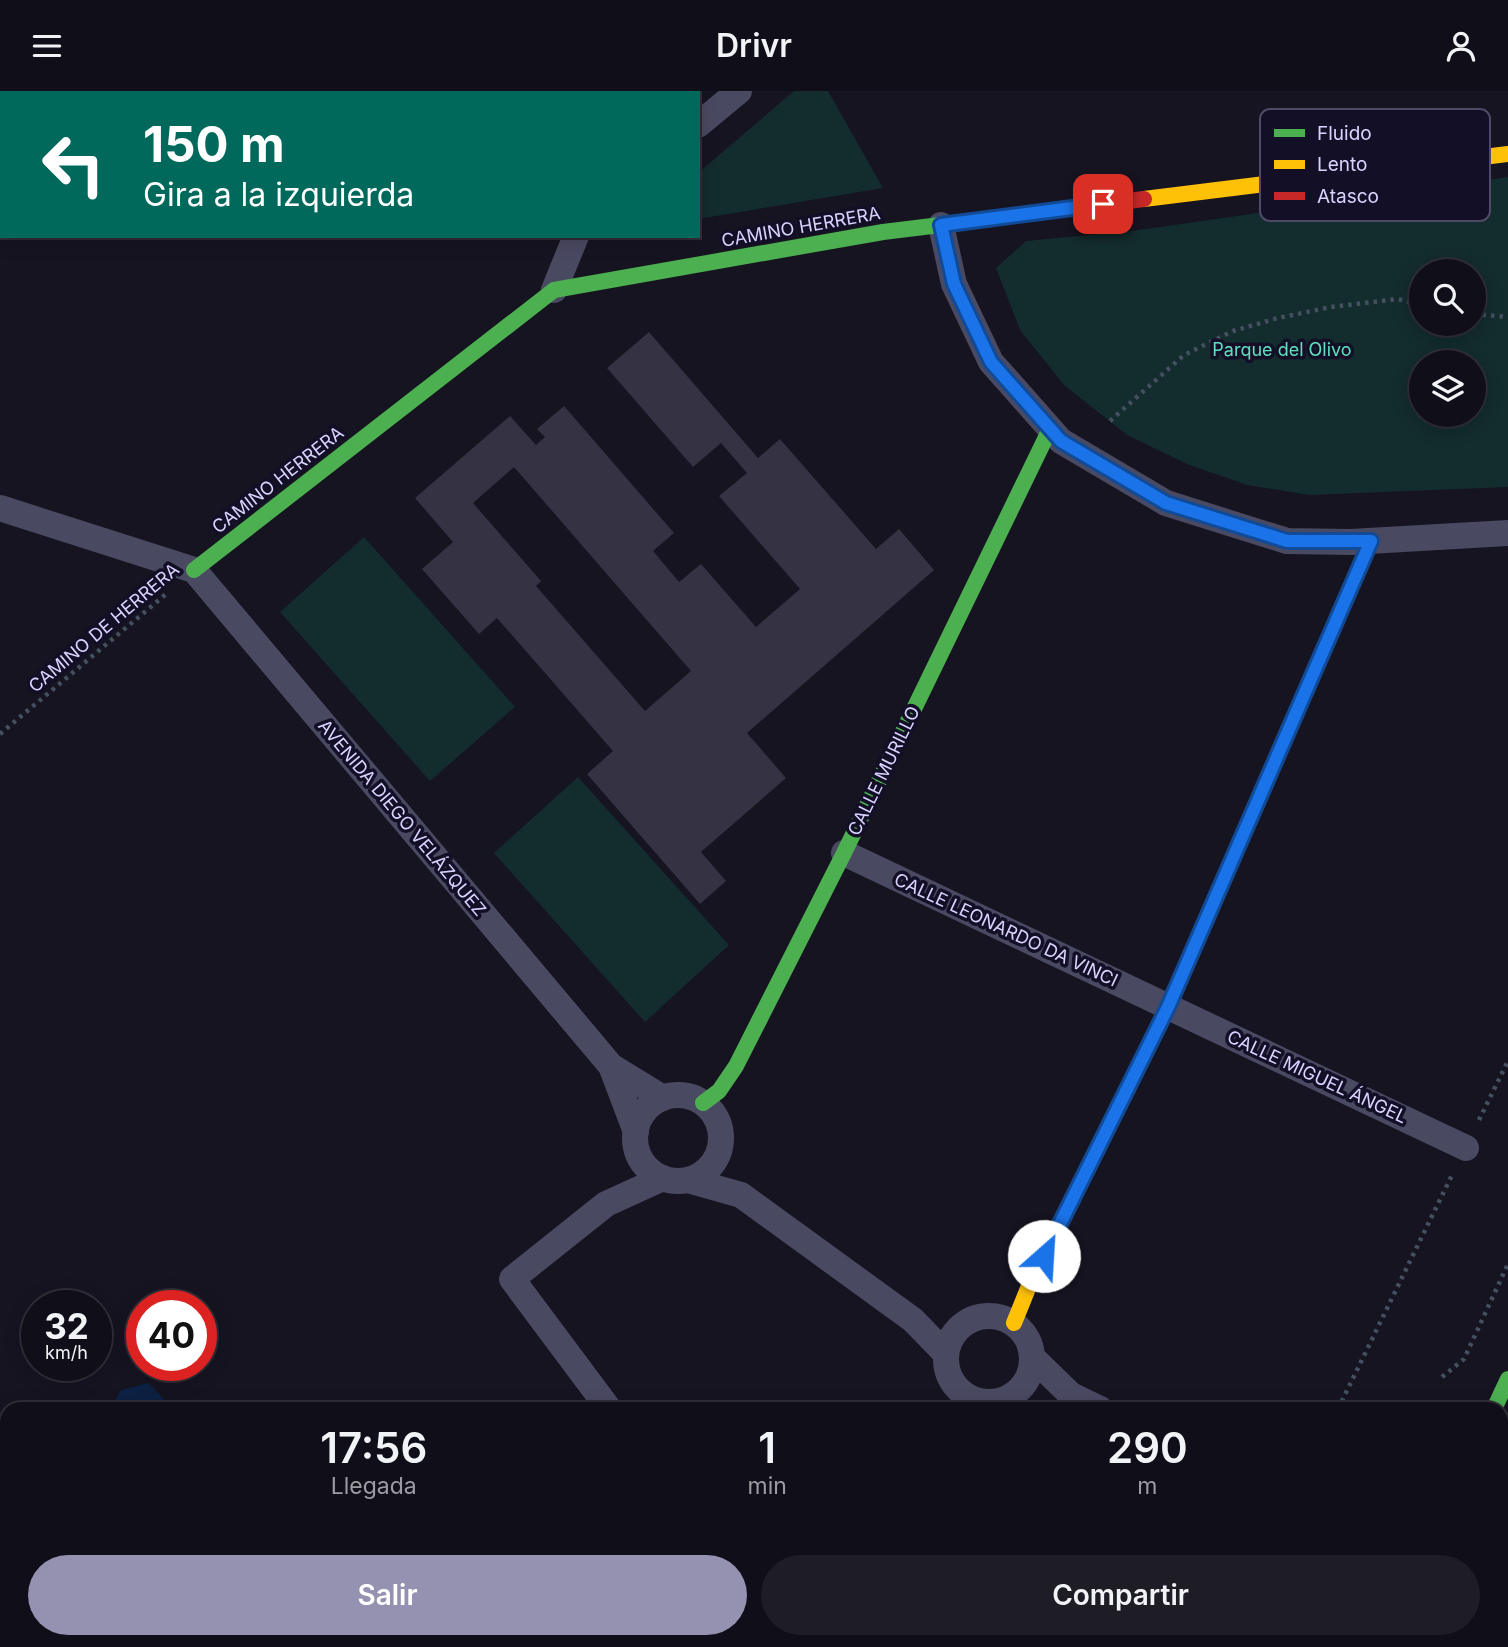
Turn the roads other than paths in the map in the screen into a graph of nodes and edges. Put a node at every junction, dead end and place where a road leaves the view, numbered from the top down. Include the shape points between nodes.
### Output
1 (739, 91) edge
2 (700, 123) edge
3 (1508, 154) edge
4 (1490, 156) edge
5 (1260, 185) edge
6 (941, 225) junction
7 (575, 238) edge
8 (554, 290) junction
9 (1050, 429) junction
10 (0, 508) edge
11 (1508, 533) edge
12 (1371, 541) junction
13 (194, 571) junction
14 (844, 853) junction
15 (1168, 1007) junction
16 (611, 1066) junction
17 (663, 1098) junction
18 (703, 1103) junction
19 (637, 1143) junction
20 (1466, 1148) road end
21 (718, 1154) junction
22 (676, 1179) junction
23 (741, 1195) junction
24 (606, 1204) junction
25 (913, 1321) junction
26 (1014, 1323) junction
27 (958, 1328) junction
28 (946, 1354) junction
29 (1033, 1358) junction
30 (1508, 1379) edge
31 (1072, 1395) junction
32 (956, 1398) edge
33 (1001, 1401) edge
34 (604, 1402) edge
35 (1086, 1402) edge
36 (1497, 1402) edge

1 - 2 street
3 - 4 street, CAMINO HERRERA
5 - 6 street, CAMINO HERRERA
6 - 8 street, CAMINO HERRERA
6 - 9 street via 954,284 991,362
7 - 8 street
8 - 13 street, CAMINO HERRERA
9 - 12 street via 1061,441 1166,503 1287,541
9 - 14 street, CALLE MURILLO
10 - 13 street
11 - 12 street
12 - 15 street
13 - 16 street, AVENIDA DIEGO VELÁZQUEZ
14 - 15 street, CALLE LEONARDO DA VINCI
14 - 18 street, CALLE MURILLO via 736,1066 719,1091
15 - 20 street, CALLE MIGUEL ÁNGEL
15 - 26 street
16 - 17 street, AVENIDA DIEGO VELÁZQUEZ
16 - 19 street, AVENIDA DIEGO VELÁZQUEZ
17 - 18 street via 681,1095
17 - 19 street via 645,1112
18 - 21 street via 718,1122
19 - 22 street via 652,1173
19 - 24 street
21 - 22 street via 701,1175
21 - 23 street
22 - 23 street
22 - 24 street
23 - 25 street
24 - 34 street via 512,1279
25 - 27 street
25 - 28 street
26 - 27 street via 986,1315
26 - 29 street via 1024,1332
27 - 28 street
28 - 32 street
29 - 31 street
29 - 33 street via 1025,1384
30 - 36 street
31 - 33 street
31 - 35 street
32 - 33 street

